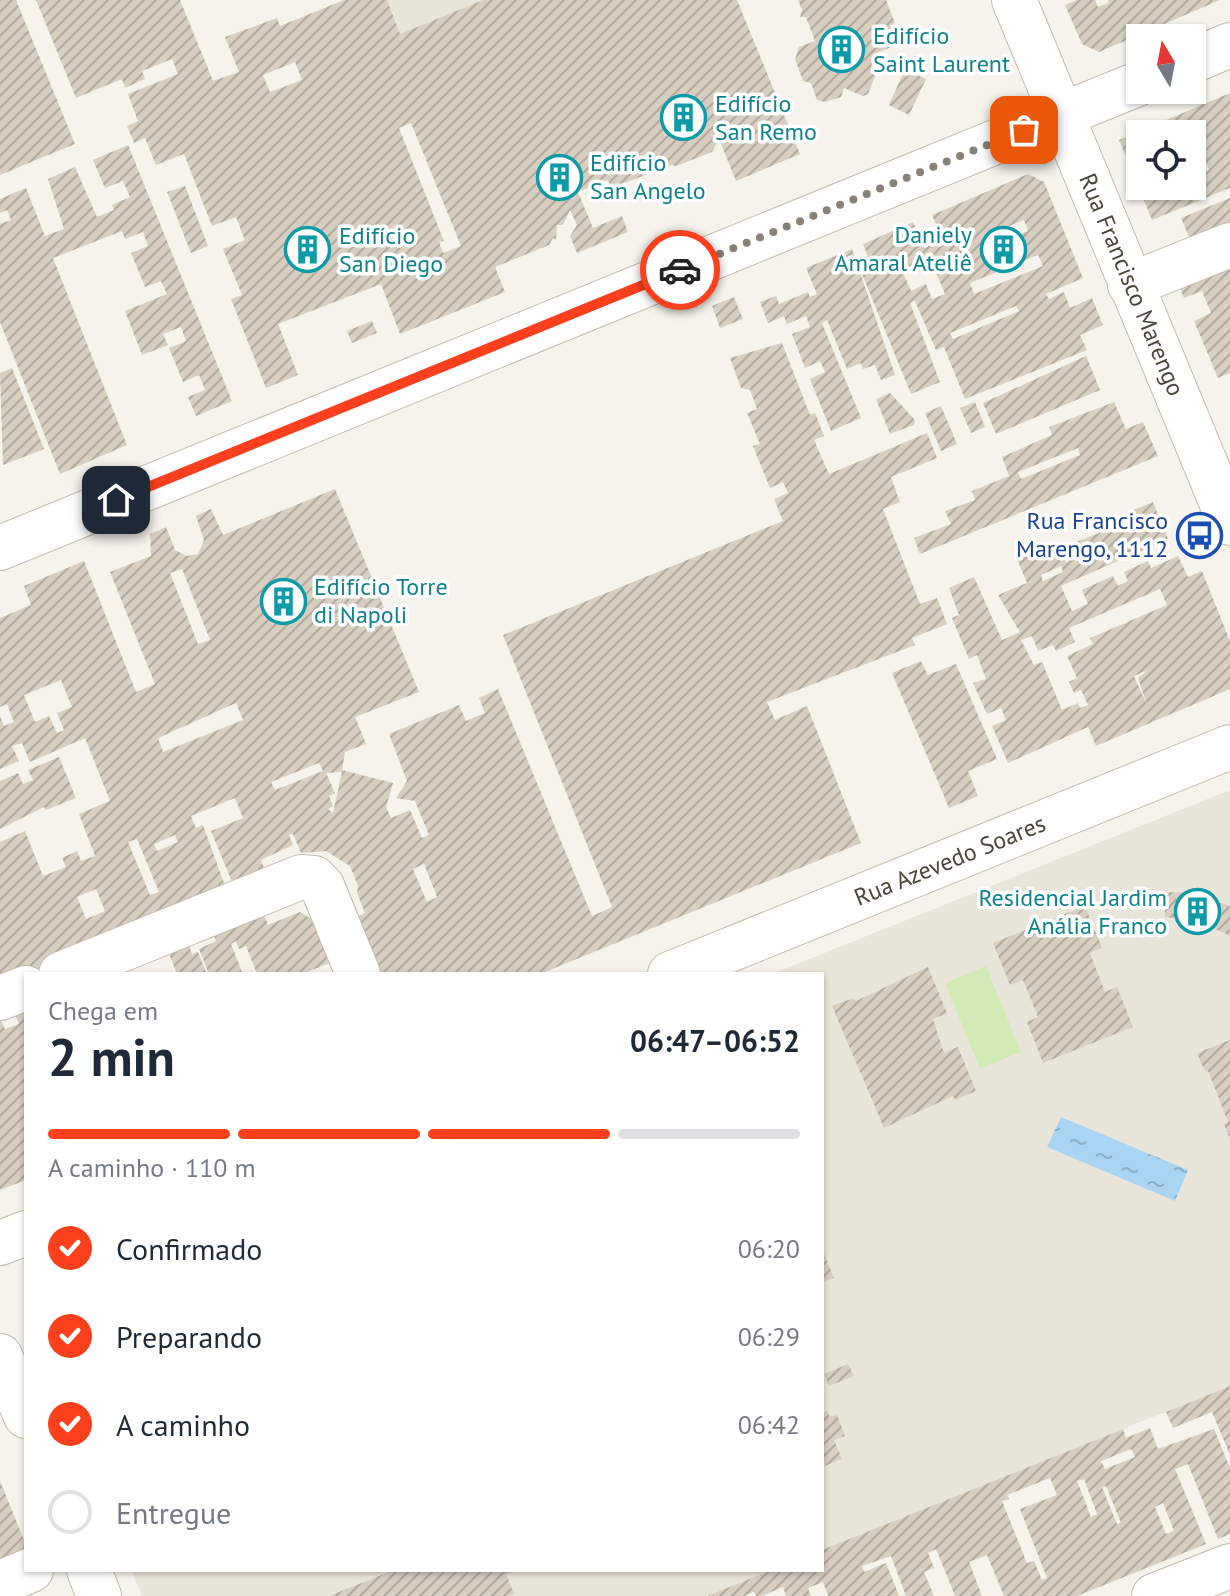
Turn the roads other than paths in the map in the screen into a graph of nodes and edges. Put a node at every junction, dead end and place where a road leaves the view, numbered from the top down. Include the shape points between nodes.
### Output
1 (1014, 0) edge
2 (1230, 45) edge
3 (1206, 55) edge
4 (1126, 89) edge
5 (1062, 114) junction
6 (1230, 245) edge
7 (1130, 285) junction
8 (1230, 523) edge
9 (0, 548) edge
10 (1230, 747) edge
11 (66, 972) edge
12 (357, 972) edge
13 (675, 972) edge
14 (24, 989) edge
15 (0, 998) edge
16 (24, 1234) edge
17 (0, 1243) edge
18 (0, 1356) edge
19 (24, 1411) edge
20 (1230, 1566) edge
21 (26, 1572) edge
22 (90, 1572) edge
23 (0, 1583) edge
24 (99, 1596) edge
25 (1154, 1596) edge

1 - 5 street, Rua Francisco Marengo
2 - 3 street
4 - 5 street
5 - 7 street, Rua Francisco Marengo
5 - 9 street
6 - 7 street
7 - 8 street, Rua Francisco Marengo
10 - 13 street, Rua Azevedo Soares
11 - 12 street via 301,877 314,878 322,886
14 - 15 street
16 - 17 street
18 - 19 street
20 - 25 street
21 - 23 street
22 - 24 street

